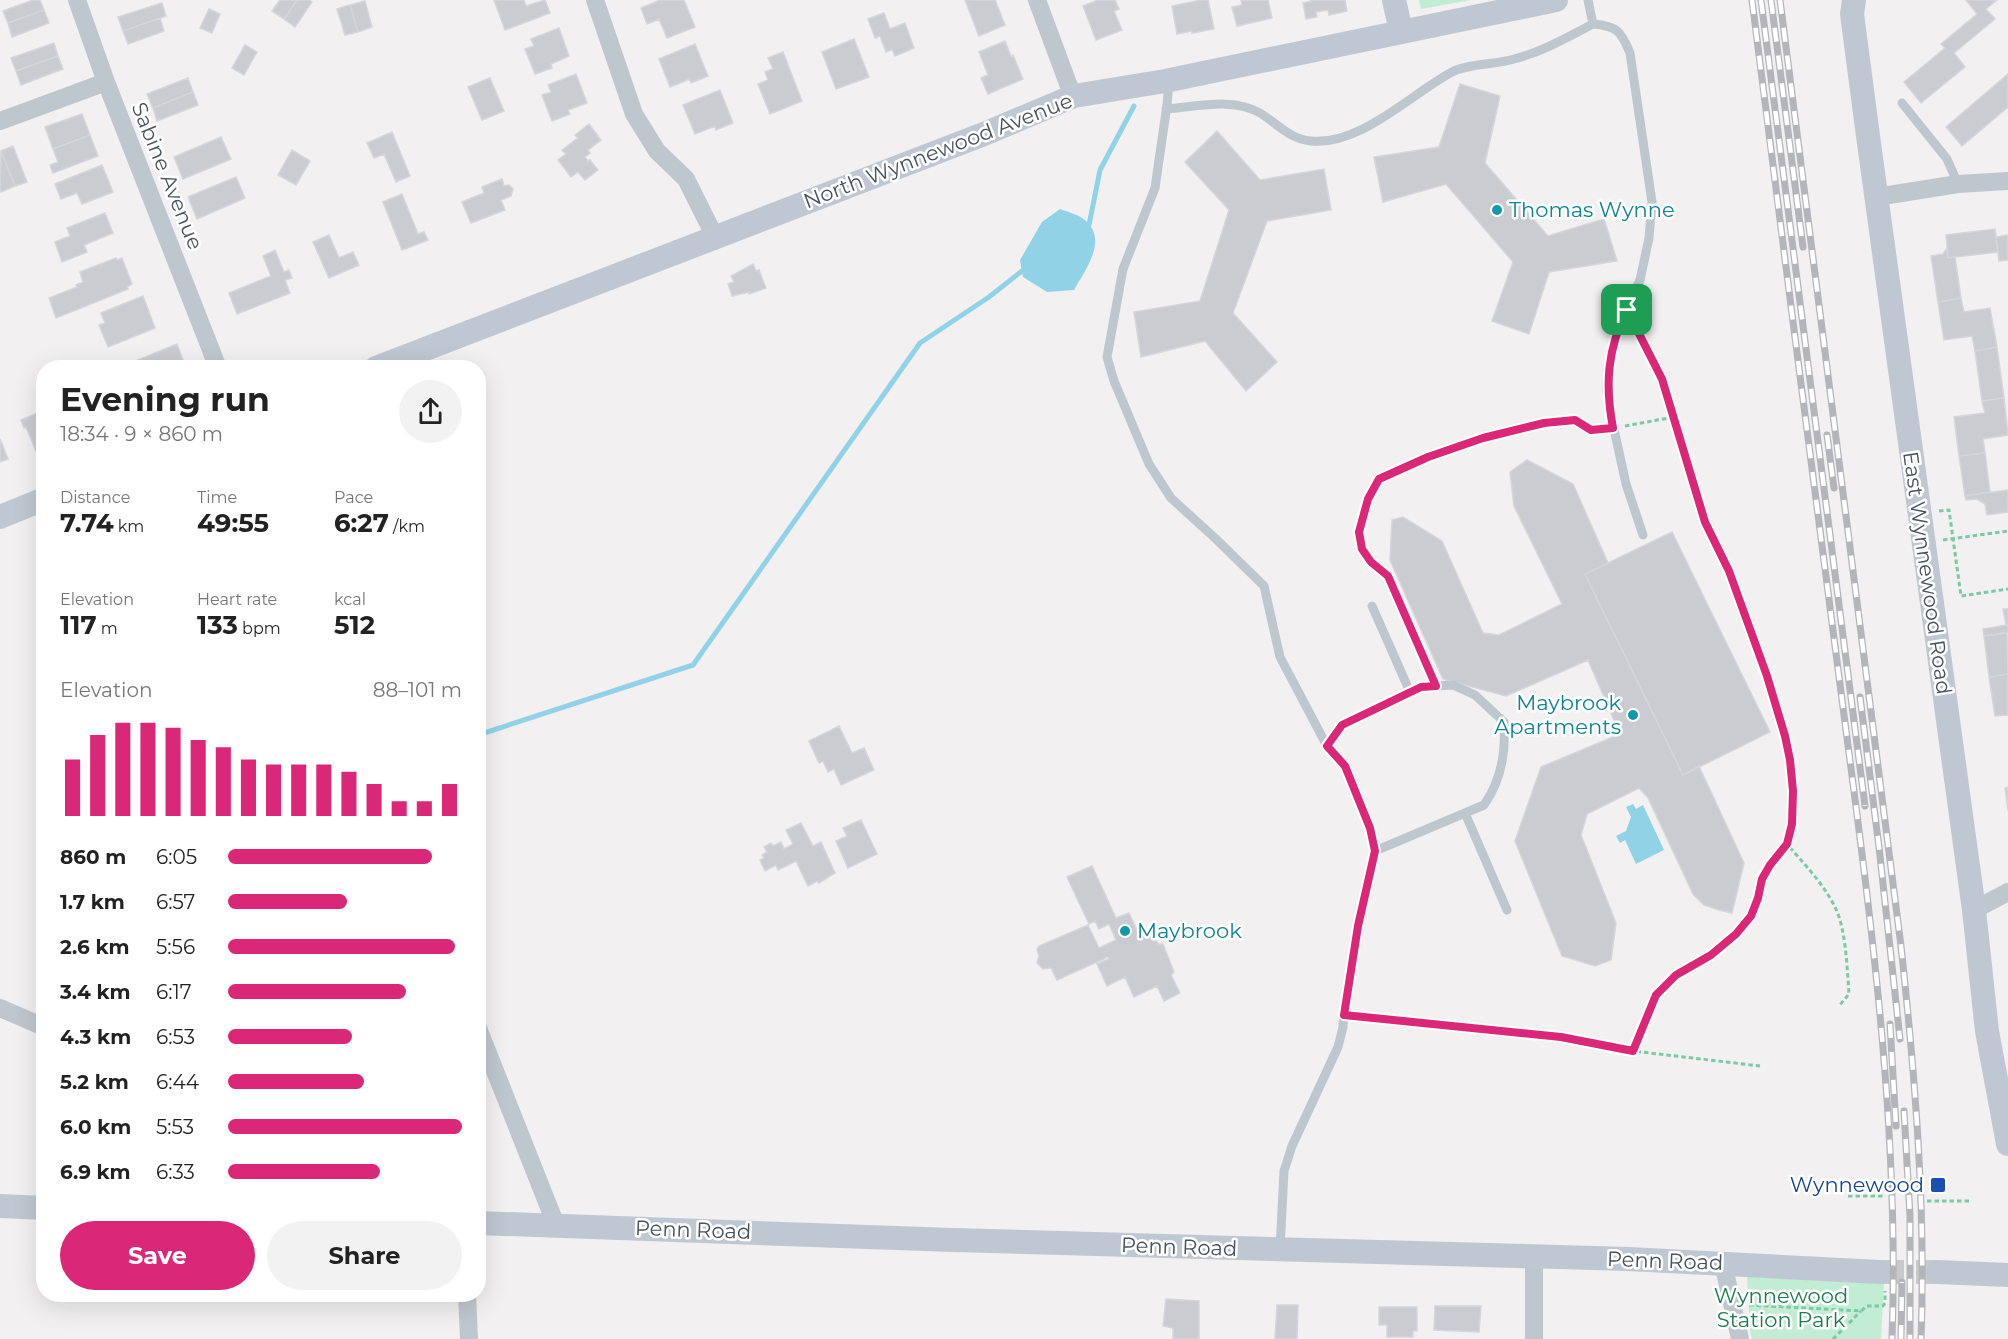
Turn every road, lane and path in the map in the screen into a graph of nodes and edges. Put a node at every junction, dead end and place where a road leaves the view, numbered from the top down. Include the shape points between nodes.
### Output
1 (77, 0) edge
2 (595, 0) edge
3 (1037, 0) edge
4 (1394, 0) edge
5 (1556, 0) edge
6 (1588, 0) edge
7 (1850, 5) edge
8 (1593, 24) junction
9 (1401, 31) junction
10 (1165, 81) junction
11 (106, 82) junction
12 (1073, 97) junction
13 (1902, 103) dead end
14 (1166, 110) junction
15 (0, 122) edge
16 (2008, 181) edge
17 (1958, 184) junction
18 (1876, 197) junction
19 (715, 237) junction
20 (1627, 310) junction
21 (215, 360) edge
22 (397, 360) edge
23 (1674, 417) junction
24 (1613, 428) junction
25 (36, 502) edge
26 (0, 517) edge
27 (2008, 531) edge
28 (1643, 535) dead end
29 (2008, 589) edge
30 (1372, 606) dead end
31 (1436, 686) junction
32 (1410, 692) junction
33 (1327, 746) junction
34 (1465, 813) junction
35 (1787, 844) junction
36 (1375, 851) junction
37 (2008, 892) edge
38 (1507, 910) dead end
39 (1974, 910) junction
40 (1839, 1006) dead end
41 (0, 1008) edge
42 (1344, 1015) junction
43 (36, 1024) edge
44 (486, 1049) edge
45 (1633, 1051) junction
46 (1760, 1066) dead end
47 (2008, 1144) edge
48 (1848, 1196) dead end
49 (1883, 1196) dead end
50 (1927, 1201) dead end
51 (1970, 1201) dead end
52 (0, 1206) edge
53 (36, 1208) edge
54 (486, 1222) edge
55 (556, 1225) junction
56 (1280, 1250) junction
57 (1534, 1257) junction
58 (1723, 1263) junction
59 (1938, 1272) tunnel mouth
60 (2008, 1275) edge
61 (1882, 1277) joint
62 (467, 1302) edge
63 (1732, 1304) junction
64 (1861, 1311) junction
65 (469, 1339) edge
66 (1534, 1339) edge
67 (1740, 1339) edge
68 (1833, 1339) edge

1 - 11 street, Sabine Avenue
2 - 19 street via 634,114 657,151 686,179
3 - 12 street
4 - 9 street
5 - 9 street, North Wynnewood Avenue
6 - 8 lane
7 - 18 street, East Wynnewood Road
8 - 14 lane via 1516,59 1454,71 1366,127 1330,141 1296,138 1260,113 1239,105
8 - 20 lane via 1616,29 1630,53 1652,202 1640,280
9 - 10 street, North Wynnewood Avenue
10 - 12 street, North Wynnewood Avenue
10 - 14 lane
11 - 15 street
11 - 21 street, Sabine Avenue
12 - 19 street, North Wynnewood Avenue
13 - 17 lane via 1947,159
14 - 33 lane via 1155,188 1123,269 1107,357 1149,464 1171,498 1264,586 1280,657
16 - 17 street
17 - 18 street
18 - 39 street, East Wynnewood Road
19 - 22 street, North Wynnewood Avenue
20 - 23 path via 1662,379
20 - 24 lane via 1617,330 1608,368
23 - 24 path
23 - 35 path via 1705,522 1729,571 1785,736 1793,791
24 - 28 lane
24 - 31 path via 1591,430 1575,420 1544,423 1483,438 1379,479 1368,499 1359,532 1362,549 1388,576
25 - 26 street
27 - 29 path via 1952,539 1961,596
30 - 32 lane
31 - 32 lane
31 - 34 lane via 1453,686 1475,695 1504,722 1502,761 1496,781 1484,805
32 - 33 lane via 1342,725
33 - 36 lane via 1345,766
34 - 36 lane
34 - 38 lane
35 - 40 path via 1835,908 1842,931 1849,994
35 - 45 path via 1762,879 1751,916 1736,934 1711,955 1676,975 1656,995
36 - 42 lane
37 - 39 street
39 - 47 street, East Wynnewood Road via 1987,1031
41 - 43 street
42 - 45 path via 1539,1034
42 - 56 lane via 1338,1047 1284,1171
44 - 55 street
45 - 46 path
48 - 49 path
50 - 51 path
52 - 53 street
54 - 55 street, Penn Road
55 - 56 street, Penn Road
56 - 57 street, Penn Road
57 - 58 street, Penn Road
57 - 66 street
58 - 61 street, Penn Road
58 - 63 street
59 - 60 street
61 - 64 path via 1886,1303
62 - 65 street
63 - 64 path
63 - 67 street
64 - 68 path

